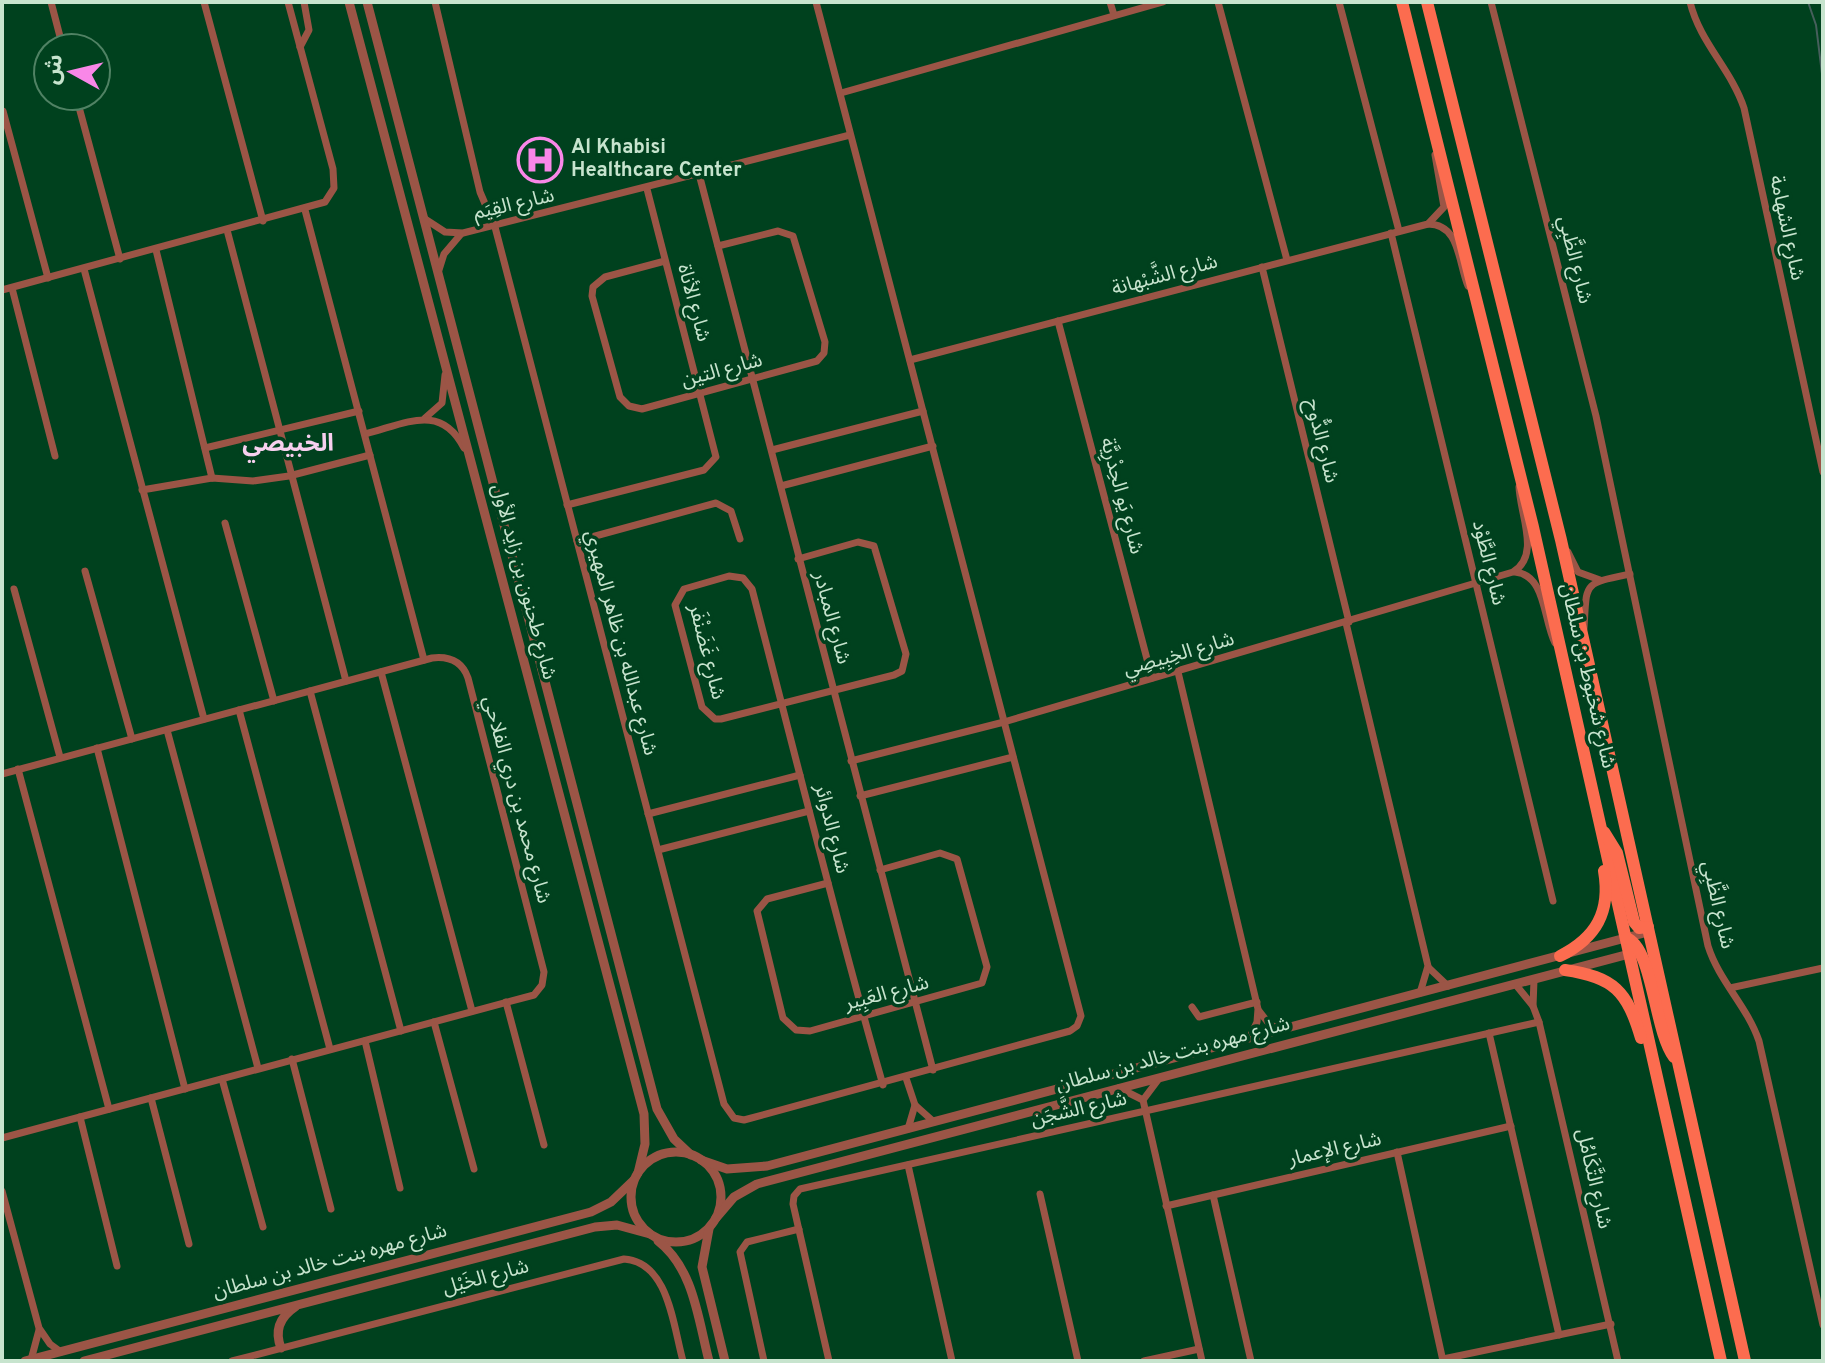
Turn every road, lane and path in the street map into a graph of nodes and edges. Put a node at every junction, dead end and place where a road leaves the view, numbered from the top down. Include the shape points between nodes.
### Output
1 (51, 2) edge
2 (204, 2) edge
3 (288, 2) edge
4 (304, 2) edge
5 (349, 2) edge
6 (367, 2) edge
7 (435, 2) edge
8 (816, 2) edge
9 (1110, 2) edge
10 (1163, 2) edge
11 (1218, 2) edge
12 (1339, 2) edge
13 (1402, 2) edge
14 (1427, 2) edge
15 (1491, 2) edge
16 (1690, 2) edge
17 (1114, 15) junction
18 (59, 32) edge
19 (300, 47) junction
20 (841, 93) junction
21 (3, 111) edge
22 (80, 112) edge
23 (1434, 125) junction
24 (850, 135) junction
25 (699, 174) junction
26 (647, 189) junction
27 (305, 210) junction
28 (423, 216) junction
29 (263, 221) junction
30 (1428, 224) junction
31 (495, 227) junction
32 (227, 230) junction
33 (1395, 232) junction
34 (463, 233) junction
35 (718, 246) junction
36 (156, 250) junction
37 (120, 259) junction
38 (1287, 260) junction
39 (665, 261) junction
40 (1262, 267) junction
41 (84, 269) junction
42 (438, 272) junction
43 (48, 278) junction
44 (12, 288) junction
45 (2, 290) edge
46 (1481, 310) junction
47 (1058, 321) junction
48 (444, 357) junction
49 (910, 360) junction
50 (752, 380) junction
51 (700, 393) junction
52 (359, 411) junction
53 (923, 411) junction
54 (423, 419) junction
55 (277, 431) junction
56 (365, 434) junction
57 (933, 446) junction
58 (205, 448) junction
59 (772, 450) junction
60 (370, 455) junction
61 (55, 456) dead end
62 (473, 464) junction
63 (1823, 472) edge
64 (1520, 473) junction
65 (289, 476) junction
66 (212, 478) junction
67 (781, 486) junction
68 (142, 490) junction
69 (567, 505) junction
70 (225, 523) dead end
71 (740, 539) dead end
72 (1561, 540) junction
73 (577, 541) junction
74 (798, 559) junction
75 (85, 571) dead end
76 (1513, 572) junction
77 (1630, 574) junction
78 (1600, 580) junction
79 (747, 581) joint
80 (1476, 582) junction
81 (14, 589) dead end
82 (1347, 622) junction
83 (1583, 638) junction
84 (1562, 655) junction
85 (424, 660) junction
86 (381, 672) junction
87 (1178, 672) junction
88 (1152, 678) junction
89 (346, 681) junction
90 (310, 691) junction
91 (833, 691) junction
92 (274, 701) junction
93 (782, 704) junction
94 (239, 710) junction
95 (204, 719) junction
96 (1004, 722) junction
97 (167, 730) junction
98 (132, 739) junction
99 (97, 748) junction
100 (1585, 754) junction
101 (60, 757) junction
102 (1013, 757) junction
103 (851, 761) junction
104 (18, 769) junction
105 (2, 774) edge
106 (800, 775) junction
107 (860, 796) junction
108 (809, 811) junction
109 (648, 814) junction
110 (1601, 830) junction
111 (658, 850) junction
112 (880, 870) junction
113 (828, 883) junction
114 (1553, 901) dead end
115 (1648, 930) junction
116 (1626, 938) junction
117 (1641, 951) junction
118 (1560, 956) junction
119 (1428, 966) junction
120 (1823, 968) edge
121 (1565, 970) junction
122 (1534, 980) junction
123 (1516, 985) junction
124 (1448, 986) junction
125 (1730, 988) junction
126 (1420, 993) junction
127 (506, 1002) junction
128 (915, 1003) junction
129 (1258, 1006) junction
130 (1533, 1006) junction
131 (1192, 1007) dead end
132 (472, 1011) junction
133 (863, 1017) junction
134 (434, 1022) junction
135 (1539, 1022) junction
136 (1282, 1029) junction
137 (401, 1031) junction
138 (1489, 1033) junction
139 (1248, 1039) junction
140 (365, 1041) junction
141 (330, 1049) junction
142 (292, 1059) junction
143 (258, 1068) junction
144 (933, 1070) junction
145 (1163, 1076) junction
146 (906, 1078) junction
147 (222, 1079) junction
148 (883, 1085) junction
149 (1118, 1088) junction
150 (185, 1089) junction
151 (151, 1098) junction
152 (1143, 1100) junction
153 (915, 1105) junction
154 (109, 1109) junction
155 (1145, 1111) junction
156 (80, 1117) junction
157 (934, 1122) junction
158 (1511, 1126) junction
159 (908, 1129) junction
160 (1668, 1131) junction
161 (2, 1138) edge
162 (544, 1145) dead end
163 (1397, 1152) junction
164 (691, 1155) junction
165 (701, 1160) junction
166 (908, 1165) junction
167 (474, 1169) dead end
168 (636, 1176) junction
169 (400, 1188) dead end
170 (2, 1191) edge
171 (1040, 1194) dead end
172 (1213, 1195) junction
173 (1166, 1206) junction
174 (331, 1209) dead end
175 (713, 1222) junction
176 (263, 1227) dead end
177 (799, 1229) junction
178 (652, 1237) junction
179 (189, 1244) dead end
180 (117, 1266) dead end
181 (307, 1301) junction
182 (1611, 1324) junction
183 (1823, 1325) edge
184 (39, 1328) junction
185 (1559, 1335) junction
186 (281, 1348) junction
187 (1199, 1349) junction
188 (61, 1352) junction
189 (28, 1360) edge
190 (1443, 1360) edge
191 (84, 1361) edge
192 (232, 1361) edge
193 (683, 1361) edge
194 (709, 1361) edge
195 (725, 1361) edge
196 (764, 1361) edge
197 (829, 1361) edge
198 (952, 1361) edge
199 (1078, 1361) edge
200 (1144, 1361) edge
201 (1202, 1361) edge
202 (1251, 1361) edge
203 (1618, 1361) edge
204 (1721, 1361) edge
205 (1745, 1361) edge

1 - 18 street
2 - 29 street
3 - 19 street
4 - 19 street via 309,30
5 - 48 street, شارع طحنون بن زايد الأول
6 - 28 street, شارع طحنون بن زايد الأول
7 - 31 street, شارع عبدالله بن ظاهر المهيري via 480,192
8 - 20 street, شارع عبدالله بن ظاهر المهيري
9 - 17 street
10 - 17 street
11 - 38 street
12 - 33 street, شارع الطَّوْد
13 - 23 main road, شارع شخبوط بن سلطان
14 - 72 main road, شارع شخبوط بن سلطان
15 - 77 street, شارع الظَّبِي
16 - 63 street, شارع الشهامة via 1703,38 1733,81 1744,108
17 - 20 street
19 - 27 street via 334,180 325,202
20 - 24 street, شارع عبدالله بن ظاهر المهيري
21 - 43 street
22 - 37 street
23 - 30 street via 1444,201 1442,212
23 - 46 main road, شارع شخبوط بن سلطان
24 - 25 street, شارع القِيَم
24 - 49 street, شارع عبدالله بن ظاهر المهيري
25 - 26 street, شارع القِيَم
25 - 35 street, شارع المبادر
26 - 31 street, شارع القِيَم
26 - 39 street, شارع الأناة
27 - 29 street
27 - 52 street
28 - 34 street, شارع القِيَم via 436,228
28 - 42 street, شارع طحنون بن زايد الأول
29 - 32 street
30 - 33 street, شارع الشَّبْهانة
30 - 46 street via 1445,227 1453,235
31 - 34 street, شارع القِيَم
31 - 69 street, شارع عبدالله بن ظاهر المهيري
32 - 36 street
32 - 55 street
33 - 38 street, شارع الشَّبْهانة
33 - 80 street, شارع الطَّوْد
34 - 42 street, شارع القِيَم via 449,246
35 - 50 street, شارع المبادر
35 - 50 street, شارع التين via 778,231 793,236 825,342 824,353 812,364
36 - 37 street
36 - 58 street
37 - 41 street
38 - 40 street, شارع الشَّبْهانة
39 - 51 street, شارع الأناة
39 - 51 street, شارع التين via 599,280 592,296 625,403 642,409
40 - 47 street, شارع الشَّبْهانة
40 - 82 street, شارع الدُّوح
41 - 43 street
41 - 68 street
42 - 164 street, شارع طحنون بن زايد الأول via 657,1109 667,1130
43 - 44 street
44 - 45 street
44 - 61 street
46 - 64 main road, شارع شخبوط بن سلطان
47 - 49 street, شارع الشَّبْهانة
47 - 88 street, شارع يَو الحِدْرِيَّة
48 - 54 street via 445,395 437,410
48 - 62 street, شارع طحنون بن زايد الأول
49 - 53 street, شارع عبدالله بن ظاهر المهيري
50 - 51 street, شارع التين
50 - 59 street, شارع المبادر
51 - 69 street, شارع الأناة via 716,452 708,468
52 - 55 street
52 - 56 street
53 - 57 street, شارع عبدالله بن ظاهر المهيري
53 - 59 street
54 - 56 street
54 - 62 street via 454,430
55 - 58 street
55 - 65 street
56 - 60 street
57 - 67 street
57 - 96 street, شارع عبدالله بن ظاهر المهيري
58 - 66 street
59 - 67 street, شارع المبادر
60 - 65 street
60 - 85 street
62 - 168 street, شارع طحنون بن زايد الأول via 644,1114 645,1144
64 - 76 street via 1529,550 1526,561
64 - 84 main road, شارع شخبوط بن سلطان
65 - 66 street via 253,481
65 - 89 street
66 - 68 street
67 - 74 street, شارع المبادر
68 - 95 street
69 - 73 street, شارع عبدالله بن ظاهر المهيري
70 - 92 street
71 - 73 street via 731,511 716,503
72 - 78 street via 1578,572
72 - 83 main road, شارع شخبوط بن سلطان
73 - 109 street, شارع عبدالله بن ظاهر المهيري
74 - 91 street, شارع المبادر
74 - 91 street, شارع غَضَنْفَر via 858,542 874,546 906,654 898,673
75 - 98 street
76 - 80 street, شارع الخِبِيصِي
76 - 84 street via 1537,583 1545,621
77 - 78 street
77 - 125 street, شارع الظَّبِي via 1708,946
78 - 83 street via 1584,596
79 - 93 street, شارع الدوائر
79 - 93 street, شارع غَضَنْفَر via 729,576 684,589 675,600 702,707 709,717 721,719
80 - 82 street, شارع الخِبِيصِي
80 - 114 street, شارع الطَّوْد
81 - 101 street
82 - 87 street, شارع الخِبِيصِي
82 - 119 street, شارع الدُّوح
83 - 115 main road, شارع شخبوط بن سلطان
84 - 100 main road, شارع شخبوط بن سلطان
85 - 86 street, شارع محمد بن دري الفلاحي
85 - 127 street, شارع محمد بن دري الفلاحي via 448,658 465,671 544,972 538,991
86 - 89 street, شارع محمد بن دري الفلاحي
86 - 132 street
87 - 88 street, شارع الخِبِيصِي
87 - 129 street
88 - 96 street, شارع الخِبِيصِي
89 - 90 street, شارع محمد بن دري الفلاحي
90 - 92 street, شارع محمد بن دري الفلاحي
90 - 137 street
91 - 93 street, شارع غَضَنْفَر
91 - 103 street, شارع المبادر
92 - 94 street, شارع محمد بن دري الفلاحي
93 - 106 street, شارع الدوائر
94 - 95 street, شارع محمد بن دري الفلاحي
94 - 141 street
95 - 97 street, شارع محمد بن دري الفلاحي
96 - 102 street, شارع عبدالله بن ظاهر المهيري
96 - 103 street, شارع الخِبِيصِي
97 - 98 street, شارع محمد بن دري الفلاحي
97 - 143 street
98 - 99 street, شارع محمد بن دري الفلاحي
99 - 101 street, شارع محمد بن دري الفلاحي
99 - 150 street
100 - 110 main road, شارع شخبوط بن سلطان
100 - 118 main road via 1605,904 1587,940
101 - 104 street, شارع محمد بن دري الفلاحي
102 - 107 street
102 - 144 street, شارع عبدالله بن ظاهر المهيري via 1080,1020 1070,1031
103 - 107 street, شارع المبادر
104 - 105 street, شارع محمد بن دري الفلاحي
104 - 154 street
106 - 108 street, شارع الدوائر
106 - 109 street
107 - 112 street, شارع المبادر
108 - 111 street
108 - 113 street, شارع الدوائر
109 - 111 street, شارع عبدالله بن ظاهر المهيري
110 - 115 main road via 1617,853 1634,922
110 - 116 main road, شارع شخبوط بن سلطان
111 - 148 street, شارع عبدالله بن ظاهر المهيري via 730,1115 748,1119
112 - 128 street, شارع المبادر
112 - 128 street, شارع العَبِير via 940,853 955,856 983,952 987,972 982,983
113 - 133 street, شارع الدوائر
113 - 133 street, شارع العَبِير via 767,899 757,911 757,922 789,1026 805,1031
115 - 116 street, شارع مهره بنت خالد بن سلطان
115 - 117 main road, شارع شخبوط بن سلطان
116 - 117 main road, شارع شخبوط بن سلطان
116 - 118 street, شارع مهره بنت خالد بن سلطان
117 - 121 street, شارع مهره بنت خالد بن سلطان
117 - 160 main road, شارع شخبوط بن سلطان
117 - 205 main road, شارع شخبوط بن سلطان via 1678,1062
118 - 124 street, شارع مهره بنت خالد بن سلطان
119 - 124 street
119 - 126 street, شارع الدُّوح
120 - 125 street
121 - 122 street, شارع مهره بنت خالد بن سلطان
121 - 160 main road via 1600,977 1628,1001
122 - 123 street, شارع مهره بنت خالد بن سلطان
122 - 130 street, شارع التَّكَامُل
123 - 130 street, شارع التَّكَامُل
123 - 145 street, شارع مهره بنت خالد بن سلطان
124 - 126 street, شارع مهره بنت خالد بن سلطان
125 - 183 street, شارع الظَّبِي via 1759,1041
126 - 136 street, شارع مهره بنت خالد بن سلطان
127 - 132 street, شارع محمد بن دري الفلاحي
127 - 162 street
128 - 133 street, شارع العَبِير
128 - 144 street, شارع المبادر
129 - 131 street via 1199,1017
129 - 136 street via 1265,1021
129 - 139 street
130 - 135 street, شارع التَّكَامُل
132 - 134 street, شارع محمد بن دري الفلاحي
133 - 148 street, شارع الدوائر
134 - 137 street, شارع محمد بن دري الفلاحي
134 - 167 street
135 - 138 street, شارع الشَّجَن
135 - 182 street, شارع التَّكَامُل
136 - 139 street, شارع مهره بنت خالد بن سلطان
137 - 140 street, شارع محمد بن دري الفلاحي
138 - 155 street, شارع الشَّجَن
138 - 158 street
139 - 157 street, شارع مهره بنت خالد بن سلطان
140 - 141 street, شارع محمد بن دري الفلاحي
140 - 169 street
141 - 142 street, شارع محمد بن دري الفلاحي
142 - 143 street, شارع محمد بن دري الفلاحي
142 - 174 street
143 - 147 street, شارع محمد بن دري الفلاحي
144 - 146 street, شارع عبدالله بن ظاهر المهيري
145 - 149 street, شارع مهره بنت خالد بن سلطان
145 - 152 street
146 - 148 street, شارع عبدالله بن ظاهر المهيري
146 - 153 street
147 - 150 street, شارع محمد بن دري الفلاحي
147 - 176 street
149 - 152 street
149 - 175 street, شارع مهره بنت خالد بن سلطان via 757,1184 734,1197
150 - 151 street, شارع محمد بن دري الفلاحي
151 - 154 street, شارع محمد بن دري الفلاحي
151 - 179 street
152 - 155 street
153 - 157 street
153 - 159 street
154 - 156 street, شارع محمد بن دري الفلاحي
155 - 166 street, شارع الشَّجَن
155 - 173 street
156 - 161 street, شارع محمد بن دري الفلاحي
156 - 180 street
157 - 159 street, شارع مهره بنت خالد بن سلطان
158 - 163 street, شارع الإعمار
158 - 185 street
159 - 165 street, شارع مهره بنت خالد بن سلطان via 755,1169 727,1169
160 - 204 main road, شارع شخبوط بن سلطان
163 - 172 street, شارع الإعمار
163 - 190 street
164 - 165 street
164 - 168 street via 661,1155
165 - 175 street via 719,1186
166 - 177 street, شارع الشَّجَن via 800,1189 793,1200
166 - 198 street
168 - 178 street via 632,1210
168 - 188 street, شارع مهره بنت خالد بن سلطان via 611,1202 591,1212
170 - 184 street
171 - 199 street
172 - 173 street, شارع الإعمار
172 - 202 street
173 - 187 street
175 - 178 street via 687,1241
175 - 195 street via 703,1246 702,1267
177 - 196 street via 747,1242 740,1252
177 - 197 street, شارع الشَّجَن
178 - 181 street, شارع مهره بنت خالد بن سلطان via 617,1225 595,1227
178 - 194 street via 678,1262 688,1281
181 - 186 street via 281,1319
181 - 191 street, شارع مهره بنت خالد بن سلطان
182 - 185 street
182 - 203 street, شارع التَّكَامُل
184 - 188 street
184 - 189 street
185 - 190 street
186 - 192 street, شارع الخَيْل
186 - 193 street, شارع الخَيْل via 624,1259 641,1262 658,1278
187 - 200 street
187 - 201 street
188 - 189 street, شارع مهره بنت خالد بن سلطان

